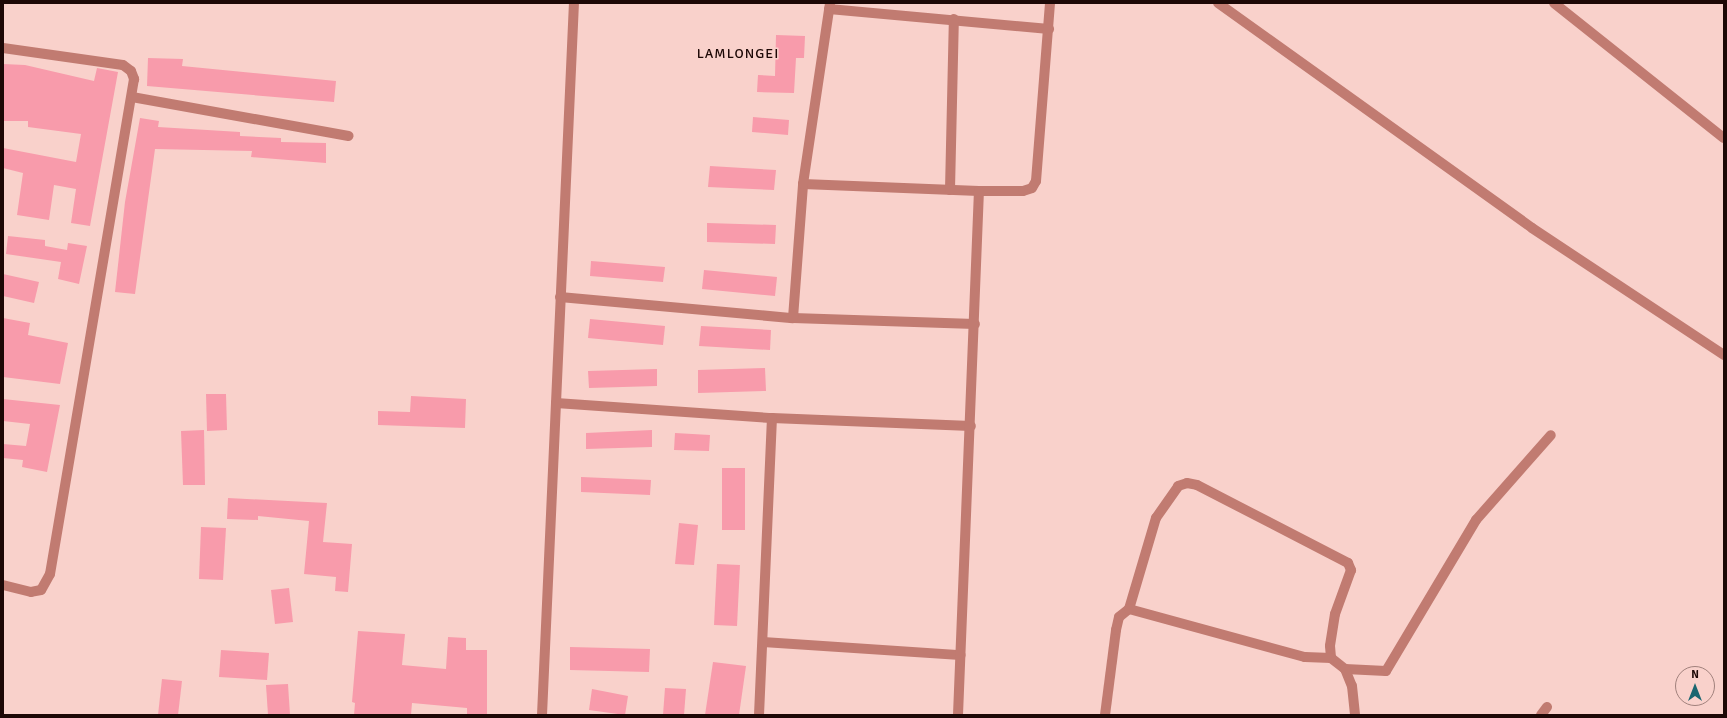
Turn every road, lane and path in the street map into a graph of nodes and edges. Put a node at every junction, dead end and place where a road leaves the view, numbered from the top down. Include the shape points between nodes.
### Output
1 (574, 3) edge
2 (1050, 3) edge
3 (1218, 3) edge
4 (1554, 3) edge
5 (830, 6) edge
6 (1229, 6) edge
7 (954, 19) junction
8 (1049, 29) junction
9 (3, 48) edge
10 (132, 97) junction
11 (349, 136) dead end
12 (1724, 138) edge
13 (802, 184) junction
14 (950, 190) junction
15 (979, 192) junction
16 (560, 297) junction
17 (793, 318) junction
18 (974, 324) junction
19 (1724, 355) edge
20 (556, 403) junction
21 (772, 418) junction
22 (970, 426) junction
23 (1550, 434) dead end
24 (3, 585) edge
25 (1129, 609) junction
26 (763, 642) junction
27 (961, 655) junction
28 (1331, 658) junction
29 (1345, 669) junction
30 (542, 715) edge
31 (759, 715) edge
32 (958, 715) edge
33 (1105, 715) edge
34 (1355, 715) edge

1 - 16 street
2 - 8 street
3 - 6 street
4 - 12 street
5 - 7 street
5 - 13 street
6 - 19 street via 1532,228
7 - 8 street
7 - 14 street
8 - 15 street via 1036,181 1032,188 1023,192
9 - 10 street via 123,65 131,71 134,79
10 - 11 street
10 - 24 street via 50,574 42,590 31,592
13 - 14 street
13 - 17 street
14 - 15 street
15 - 18 street
16 - 17 street
16 - 20 street
17 - 18 street
18 - 22 street
20 - 21 street
20 - 30 street
21 - 22 street
21 - 26 street
22 - 27 street
23 - 29 street via 1476,520 1386,671
25 - 28 street via 1305,656
25 - 28 street via 1156,518 1178,486 1187,482 1341,558 1350,566 1335,614 1330,646
25 - 33 street via 1119,617 1116,630
26 - 27 street
26 - 31 street
27 - 32 street
28 - 29 street
29 - 34 street via 1352,686

